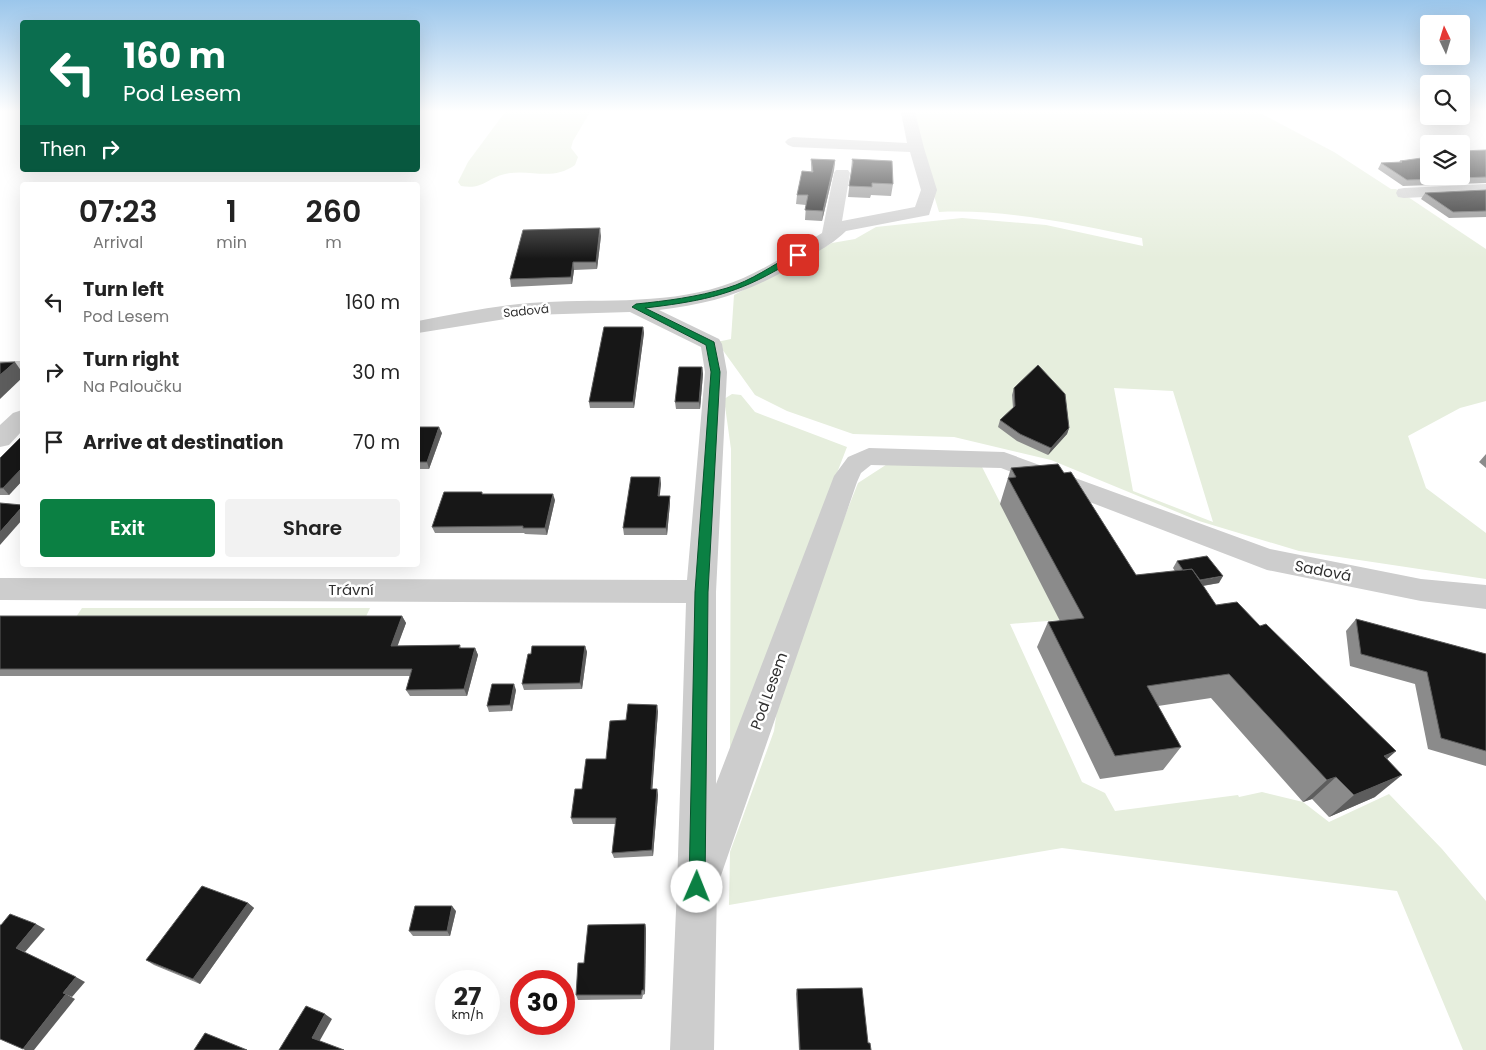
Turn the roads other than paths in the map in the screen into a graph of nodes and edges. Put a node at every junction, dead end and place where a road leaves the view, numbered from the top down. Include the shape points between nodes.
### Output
1 (920, 161) edge
2 (842, 173) dead end
3 (1486, 188) edge
4 (1404, 193) dead end
5 (831, 236) junction
6 (636, 307) junction
7 (420, 327) edge
8 (0, 368) edge
9 (20, 368) edge
10 (20, 420) edge
11 (0, 439) edge
12 (1166, 522) joint
13 (0, 589) edge
14 (702, 592) junction
15 (1486, 596) edge
16 (697, 887) junction
17 (692, 1050) edge

1 - 5 street, Sadová via 929,190 923,211 840,227
2 - 5 street
3 - 4 street
5 - 6 street, Sadová via 730,290
6 - 7 street, Sadová via 529,309
6 - 14 street, Pod Lesem via 711,344 716,372
8 - 9 street
10 - 11 street
12 - 15 street, Sadová via 1288,564 1421,590
12 - 16 street, Pod Lesem via 1004,460 869,456 858,460 850,467
13 - 14 street, Trávní
14 - 16 street, Pod Lesem
16 - 17 street, Pod Lesem

